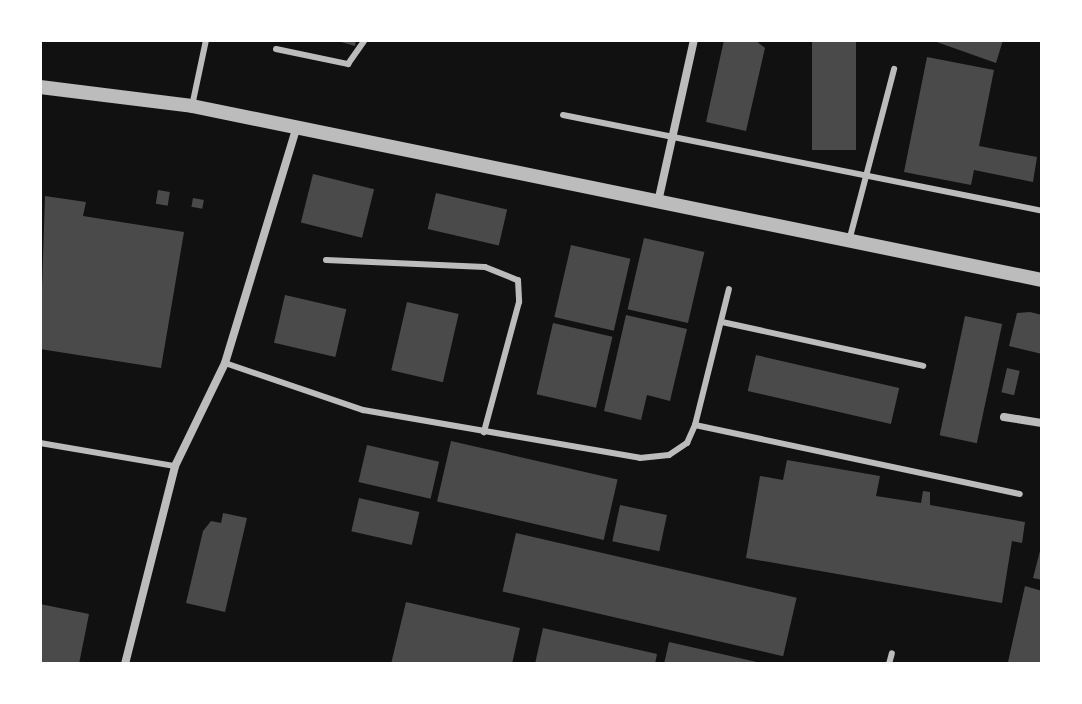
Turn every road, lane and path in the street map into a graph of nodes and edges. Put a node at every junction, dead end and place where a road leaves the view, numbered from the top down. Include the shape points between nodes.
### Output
1 (206, 40) edge
2 (365, 40) edge
3 (694, 40) edge
4 (276, 49) dead end
5 (894, 69) dead end
6 (40, 87) edge
7 (192, 106) junction
8 (563, 115) dead end
9 (295, 133) junction
10 (673, 134) junction
11 (867, 172) junction
12 (658, 202) junction
13 (1042, 211) edge
14 (849, 241) junction
15 (326, 260) dead end
16 (1042, 280) edge
17 (729, 289) dead end
18 (722, 322) junction
19 (225, 363) junction
20 (923, 366) dead end
21 (1004, 417) dead end
22 (1042, 423) edge
23 (695, 425) junction
24 (484, 432) junction
25 (40, 443) edge
26 (175, 466) junction
27 (1020, 494) dead end
28 (892, 653) dead end
29 (125, 664) edge
30 (889, 664) edge

1 - 7 lane
2 - 4 lane via 348,64
3 - 10 street
5 - 11 lane
6 - 7 street
7 - 9 street
8 - 10 lane
9 - 12 street
9 - 19 street
10 - 11 lane
10 - 12 street
11 - 13 lane
11 - 14 lane
12 - 14 street
14 - 16 street
15 - 24 lane via 485,267 518,280 519,302
17 - 18 lane
18 - 20 lane
18 - 23 lane
19 - 24 lane via 335,404
19 - 26 street
21 - 22 street
23 - 24 lane via 687,443 669,455 640,458
23 - 27 lane
25 - 26 lane
26 - 29 street
28 - 30 lane

